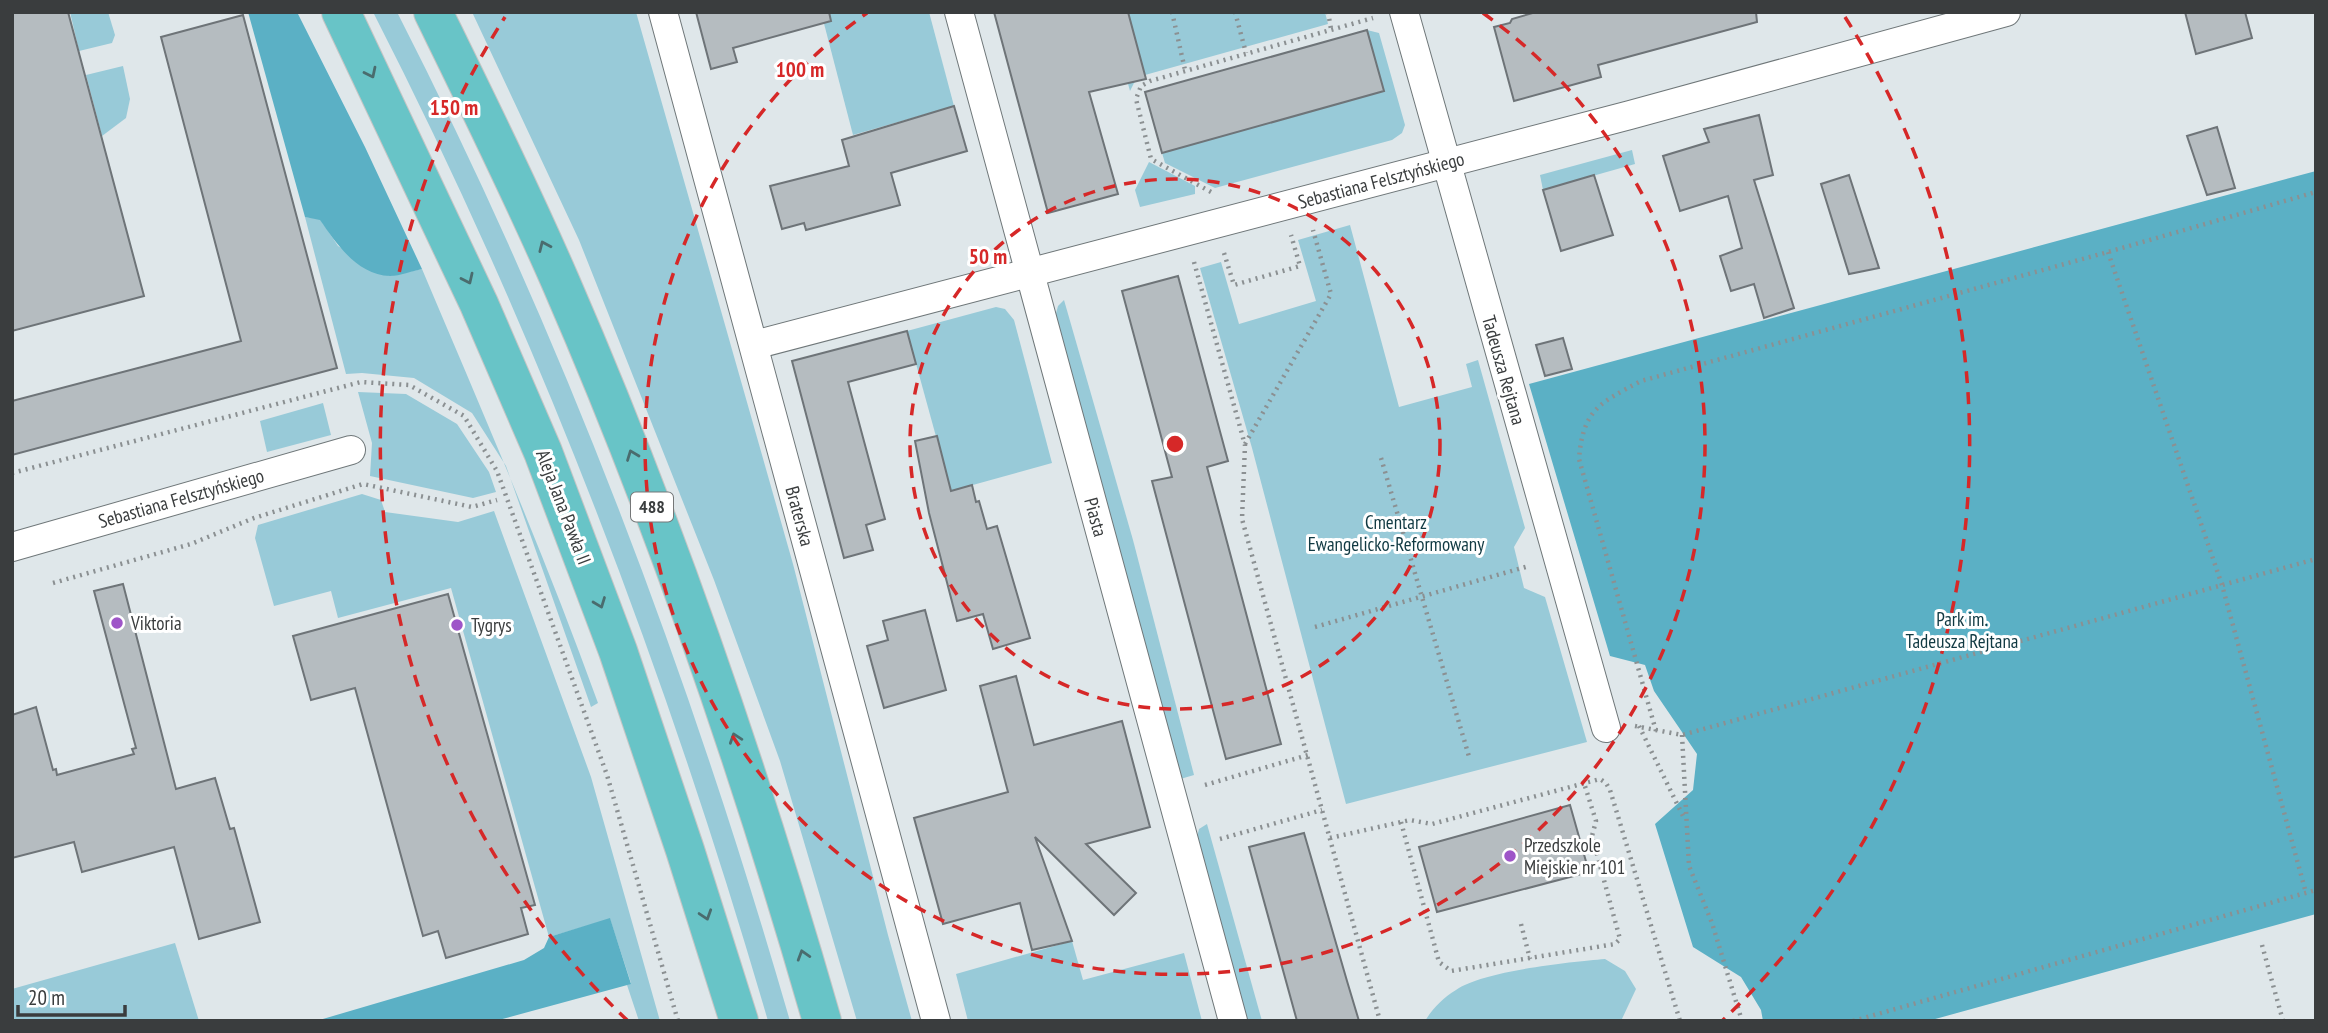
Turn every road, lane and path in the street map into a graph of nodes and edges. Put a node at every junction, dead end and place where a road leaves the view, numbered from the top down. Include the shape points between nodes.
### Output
1 (341, 12) edge
2 (433, 12) edge
3 (663, 12) edge
4 (959, 12) edge
5 (1172, 12) edge
6 (1235, 12) edge
7 (1328, 12) edge
8 (2006, 12) edge
9 (1392, 14) edge
10 (1331, 29) junction
11 (1246, 53) junction
12 (1185, 70) junction
13 (1446, 163) junction
14 (1212, 192) dead end
15 (2316, 192) edge
16 (1313, 229) dead end
17 (1291, 235) dead end
18 (2108, 252) junction
19 (1224, 253) dead end
20 (1194, 261) dead end
21 (1030, 274) junction
22 (754, 345) junction
23 (1245, 445) junction
24 (351, 450) dead end
25 (1381, 458) dead end
26 (12, 473) edge
27 (497, 500) dead end
28 (12, 547) edge
29 (2316, 559) edge
30 (1531, 565) dead end
31 (53, 583) dead end
32 (2222, 585) junction
33 (1422, 597) junction
34 (1315, 627) dead end
35 (1639, 726) junction
36 (1606, 728) joint
37 (1657, 731) junction
38 (1682, 735) junction
39 (1308, 755) junction
40 (1470, 760) dead end
41 (1584, 783) junction
42 (1205, 785) dead end
43 (1322, 810) junction
44 (1401, 822) junction
45 (1686, 822) junction
46 (1330, 838) junction
47 (1220, 839) dead end
48 (2316, 890) edge
49 (2306, 893) junction
50 (1521, 925) dead end
51 (2262, 945) dead end
52 (1530, 959) junction
53 (678, 1021) edge
54 (739, 1021) edge
55 (822, 1021) edge
56 (936, 1021) edge
57 (1233, 1021) edge
58 (1380, 1021) edge
59 (1679, 1021) edge
60 (1742, 1021) edge
61 (1853, 1021) edge
62 (2283, 1021) edge

1 -> 54 main road, Aleja Jana Pawła II via 479,304 543,452 622,663
55 -> 2 main road, 488 via 751,785 667,547 562,285
3 - 22 street, Braterska
4 - 21 street, Piasta
5 - 12 path
6 - 11 path
7 - 10 path
8 - 13 street, Sebastiana Felsztyńskiego
9 - 10 path
9 - 13 street, Tadeusza Rejtana
10 - 11 path
11 - 12 path
12 - 14 path via 1144,84 1136,99 1151,159
13 - 21 street, Sebastiana Felsztyńskiego
13 - 36 street, Tadeusza Rejtana
15 - 18 path
16 - 23 path via 1331,294
17 - 19 path via 1300,266 1234,285
18 - 32 path
18 - 37 path via 1641,381 1592,411 1581,436 1579,458
20 - 23 path
21 - 22 street, Sebastiana Felsztyńskiego
21 - 57 street, Piasta
22 - 56 street, Braterska
23 - 39 path via 1242,519
24 - 28 street, Sebastiana Felsztyńskiego
25 - 33 path
26 - 53 path via 361,382 409,385 464,416 497,471 607,775
27 - 31 path via 472,507 363,484 254,518 191,544
29 - 32 path
30 - 33 path
32 - 38 path
32 - 49 path
33 - 34 path
33 - 40 path
35 - 36 path
35 - 37 path
35 - 45 path
37 - 38 path
38 - 45 path
39 - 42 path
39 - 43 path
41 - 44 path via 1432,824
41 - 52 path via 1596,821 1592,836 1620,939 1615,944
41 - 59 path via 1600,779 1610,790
43 - 46 path
43 - 47 path
44 - 46 path
44 - 52 path via 1439,962 1451,971
45 - 60 path via 1689,866
46 - 58 path
48 - 49 path
49 - 61 path
50 - 52 path
51 - 62 path

